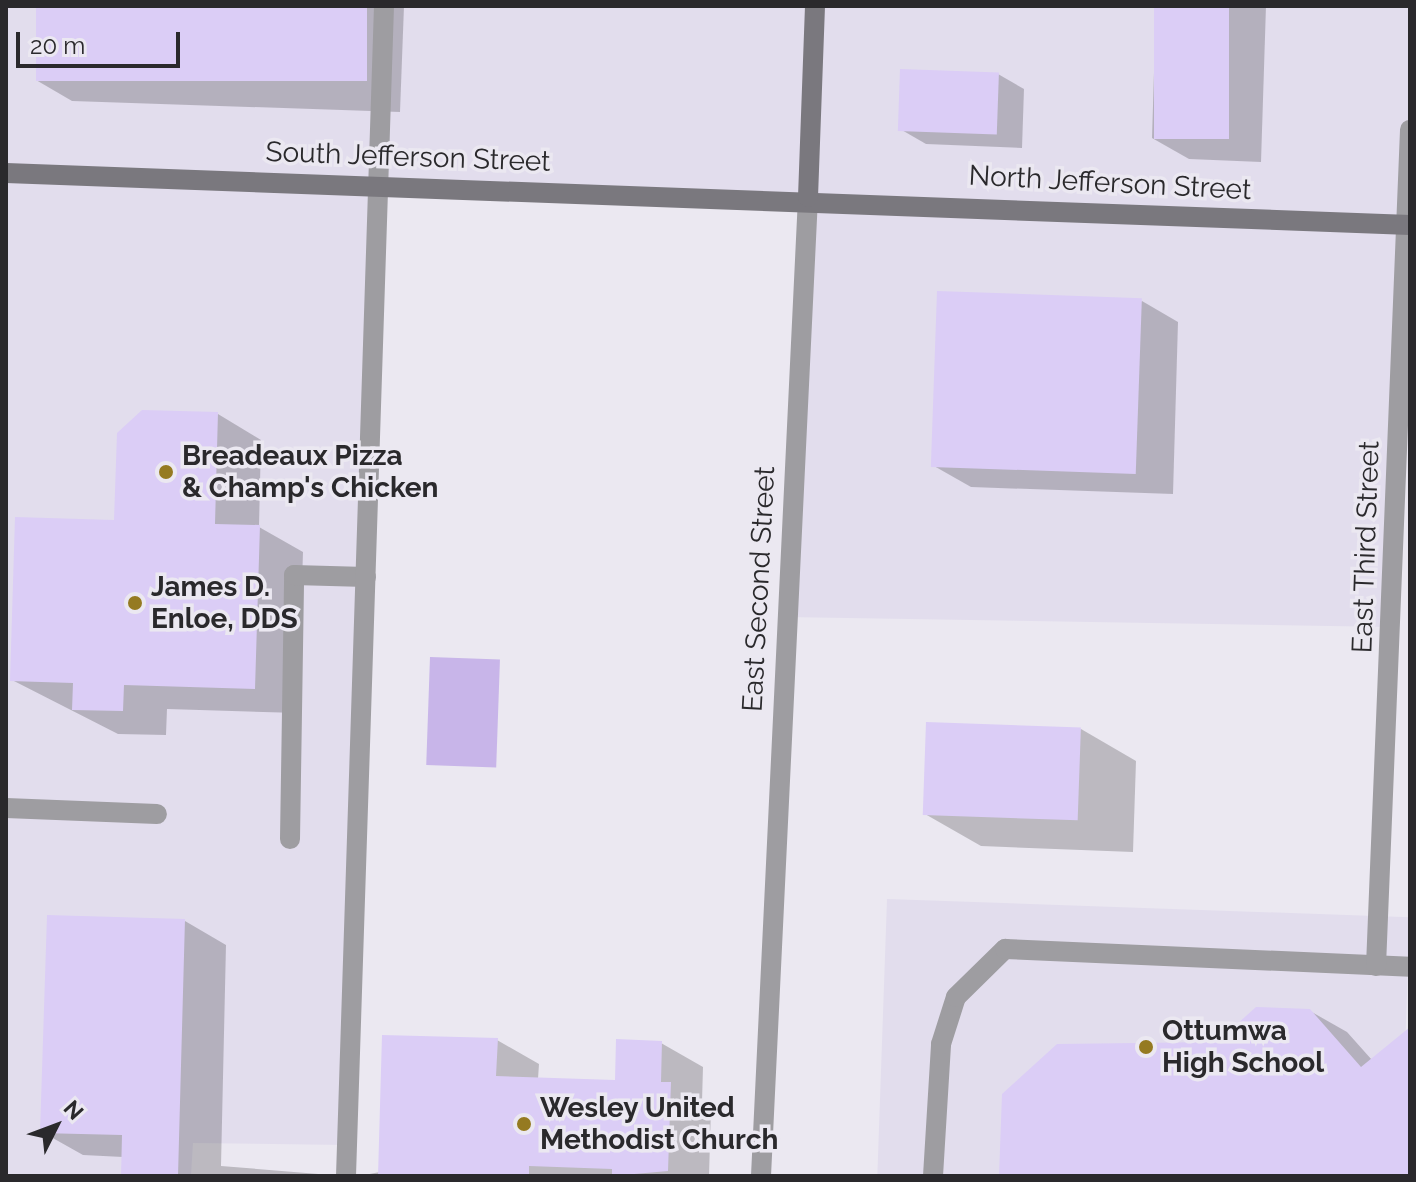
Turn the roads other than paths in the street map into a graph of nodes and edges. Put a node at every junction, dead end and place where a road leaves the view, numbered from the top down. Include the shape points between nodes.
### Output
1 (384, 6) edge
2 (815, 6) edge
3 (1410, 130) edge
4 (6, 173) edge
5 (378, 184) junction
6 (808, 197) junction
7 (1408, 224) edge
8 (366, 577) junction
9 (6, 808) edge
10 (157, 814) dead end
11 (290, 839) dead end
12 (1376, 966) junction
13 (1410, 967) edge
14 (346, 1176) edge
15 (761, 1176) edge
16 (933, 1176) edge

1 - 5 street
2 - 6 main road, East Second Street
3 - 7 street, East Third Street
4 - 5 main road, South Jefferson Street
5 - 6 main road, South Jefferson Street
5 - 8 street
6 - 7 main road, North Jefferson Street
6 - 15 street, East Second Street
7 - 12 street, East Third Street
8 - 11 street via 294,575
8 - 14 street
9 - 10 street
12 - 13 street
12 - 16 street via 1005,949 956,997 941,1044

